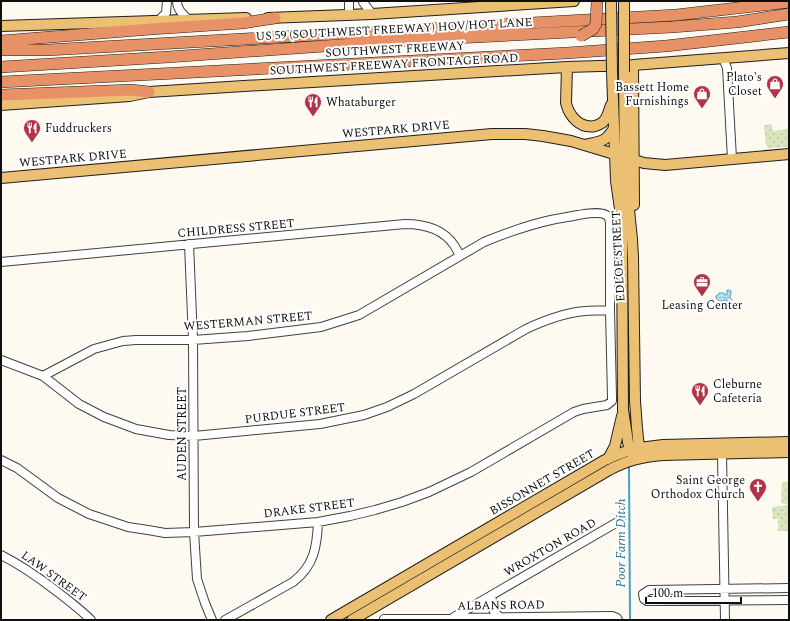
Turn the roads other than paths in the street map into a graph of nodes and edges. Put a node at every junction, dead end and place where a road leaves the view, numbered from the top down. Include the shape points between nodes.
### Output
1 (167, 1) edge
2 (177, 1) edge
3 (349, 1) edge
4 (363, 1) edge
5 (482, 1) edge
6 (574, 1) edge
7 (597, 1) edge
8 (611, 1) edge
9 (624, 1) edge
10 (789, 2) edge
11 (437, 10) junction
12 (372, 14) junction
13 (789, 14) edge
14 (349, 15) junction
15 (275, 18) junction
16 (789, 19) edge
17 (189, 20) junction
18 (158, 21) junction
19 (3, 23) edge
20 (789, 32) edge
21 (624, 33) junction
22 (612, 34) junction
23 (581, 36) junction
24 (1, 41) edge
25 (1, 50) edge
26 (789, 53) edge
27 (168, 57) junction
28 (723, 58) junction
29 (633, 65) junction
30 (1, 67) edge
31 (567, 67) junction
32 (1, 82) edge
33 (150, 92) junction
34 (1, 95) edge
35 (613, 97) junction
36 (1, 105) edge
37 (614, 128) junction
38 (584, 145) junction
39 (789, 154) edge
40 (624, 157) junction
41 (732, 159) junction
42 (1, 178) edge
43 (605, 214) joint
44 (189, 244) junction
45 (460, 256) junction
46 (1, 262) edge
47 (622, 307) junction
48 (634, 307) junction
49 (610, 310) junction
50 (193, 340) junction
51 (1, 360) edge
52 (43, 376) junction
53 (612, 401) joint
54 (623, 410) junction
55 (194, 436) junction
56 (789, 442) edge
57 (726, 444) junction
58 (634, 452) junction
59 (789, 452) edge
60 (722, 454) junction
61 (608, 459) junction
62 (1, 460) edge
63 (621, 520) dead end
64 (318, 522) junction
65 (507, 523) junction
66 (194, 532) junction
67 (1, 555) edge
68 (789, 588) edge
69 (724, 589) junction
70 (492, 595) junction
71 (789, 600) edge
72 (725, 601) junction
73 (369, 604) junction
74 (500, 617) junction
75 (452, 618) junction
76 (384, 619) dead end
77 (618, 619) edge
78 (91, 620) edge
79 (212, 620) edge
80 (225, 620) edge
81 (332, 620) edge
82 (352, 620) edge
83 (725, 620) edge

1 - 18 street via 166,13
2 - 17 street via 181,13
3 - 14 street
4 - 12 street
5 - 11 main road
6 - 11 main road
7 - 23 highway, bridge via 596,24 593,29
8 - 22 main road, EDLOE STREET, bridge
9 - 21 main road, EDLOE STREET, bridge
10 - 25 highway, SOUTHWEST FREEWAY via 668,15 47,50
11 - 12 main road
12 - 14 main road
13 - 27 highway, US 59 (SOUTHWEST FREEWAY) HOV/HOT LANE via 737,22 672,27 397,41
14 - 15 main road
15 - 17 main road
15 - 24 highway via 243,23
16 - 21 highway
17 - 18 main road
18 - 19 main road
20 - 32 highway, SOUTHWEST FREEWAY via 666,46 567,53
21 - 22 highway
21 - 40 main road, EDLOE STREET, bridge
22 - 23 highway, bridge
22 - 35 main road, EDLOE STREET, bridge
23 - 27 highway via 309,52
26 - 28 main road, SOUTHWEST FREEWAY FRONTAGE ROAD
27 - 30 highway, US 59 (SOUTHWEST FREEWAY) HOV/HOT LANE
28 - 29 main road, SOUTHWEST FREEWAY FRONTAGE ROAD
28 - 41 street via 727,68
29 - 31 main road, SOUTHWEST FREEWAY FRONTAGE ROAD
29 - 40 main road
31 - 33 main road, SOUTHWEST FREEWAY FRONTAGE ROAD
31 - 35 main road via 567,108 572,117 581,124 592,126 602,123
33 - 34 highway via 130,90
33 - 36 main road, SOUTHWEST FREEWAY FRONTAGE ROAD via 130,96
35 - 37 main road, EDLOE STREET
37 - 38 main road via 605,139
37 - 40 main road, EDLOE STREET
38 - 40 main road, WESTPARK DRIVE
38 - 42 main road, WESTPARK DRIVE via 543,136 492,134
39 - 41 main road, WESTPARK DRIVE
40 - 41 main road, WESTPARK DRIVE via 644,163 665,165
40 - 47 main road, EDLOE STREET via 616,181 623,257
40 - 48 main road, EDLOE STREET via 634,210
43 - 45 street, WESTERMAN STREET via 587,214 529,225 484,242
43 - 49 street, EDLOE STREET via 610,222
44 - 45 street, CHILDRESS STREET via 413,224 426,226 441,233 453,244
44 - 46 street, CHILDRESS STREET
44 - 50 street, AUDEN STREET
45 - 50 street, WESTERMAN STREET via 359,315 344,320 321,327
47 - 48 main road
47 - 54 main road, EDLOE STREET
48 - 58 main road, EDLOE STREET
49 - 53 street, EDLOE STREET
49 - 55 street, PURDUE STREET via 568,313 543,321 414,394 364,415 320,424
50 - 52 street, WESTERMAN STREET via 123,341 94,349
50 - 55 street, AUDEN STREET
51 - 52 street, PURDUE STREET
52 - 55 street, PURDUE STREET via 79,404 104,417 136,429 169,435
53 - 64 street, DRAKE STREET via 607,405 574,412 471,472 428,492 375,510
54 - 58 main road, EDLOE STREET
54 - 61 main road, EDLOE STREET via 615,446
55 - 66 street, AUDEN STREET
56 - 57 main road, BISSONNET STREET
57 - 58 main road, BISSONNET STREET via 663,445
57 - 60 street
58 - 60 main road, BISSONNET STREET via 650,456
58 - 61 main road, BISSONNET STREET
58 - 65 main road, BISSONNET STREET via 622,463
59 - 60 main road, BISSONNET STREET
60 - 69 street
61 - 65 main road, BISSONNET STREET
62 - 66 street, DRAKE STREET via 17,468 58,498 89,514 128,527 165,532
63 - 70 street, WROXTON ROAD
64 - 66 street, DRAKE STREET
64 - 80 street via 314,553 300,576
65 - 73 main road, BISSONNET STREET
66 - 79 street, AUDEN STREET via 197,579
67 - 78 street, LAW STREET via 36,576
68 - 69 street
69 - 72 street
69 - 72 street via 648,590 643,594 647,601
70 - 74 street via 491,605
70 - 75 street, WROXTON ROAD
71 - 72 street
72 - 83 street
73 - 81 main road, BISSONNET STREET
73 - 82 main road, BISSONNET STREET
74 - 75 street, ALBANS ROAD
74 - 77 street, ALBANS ROAD via 612,616
75 - 76 street, ALBANS ROAD

